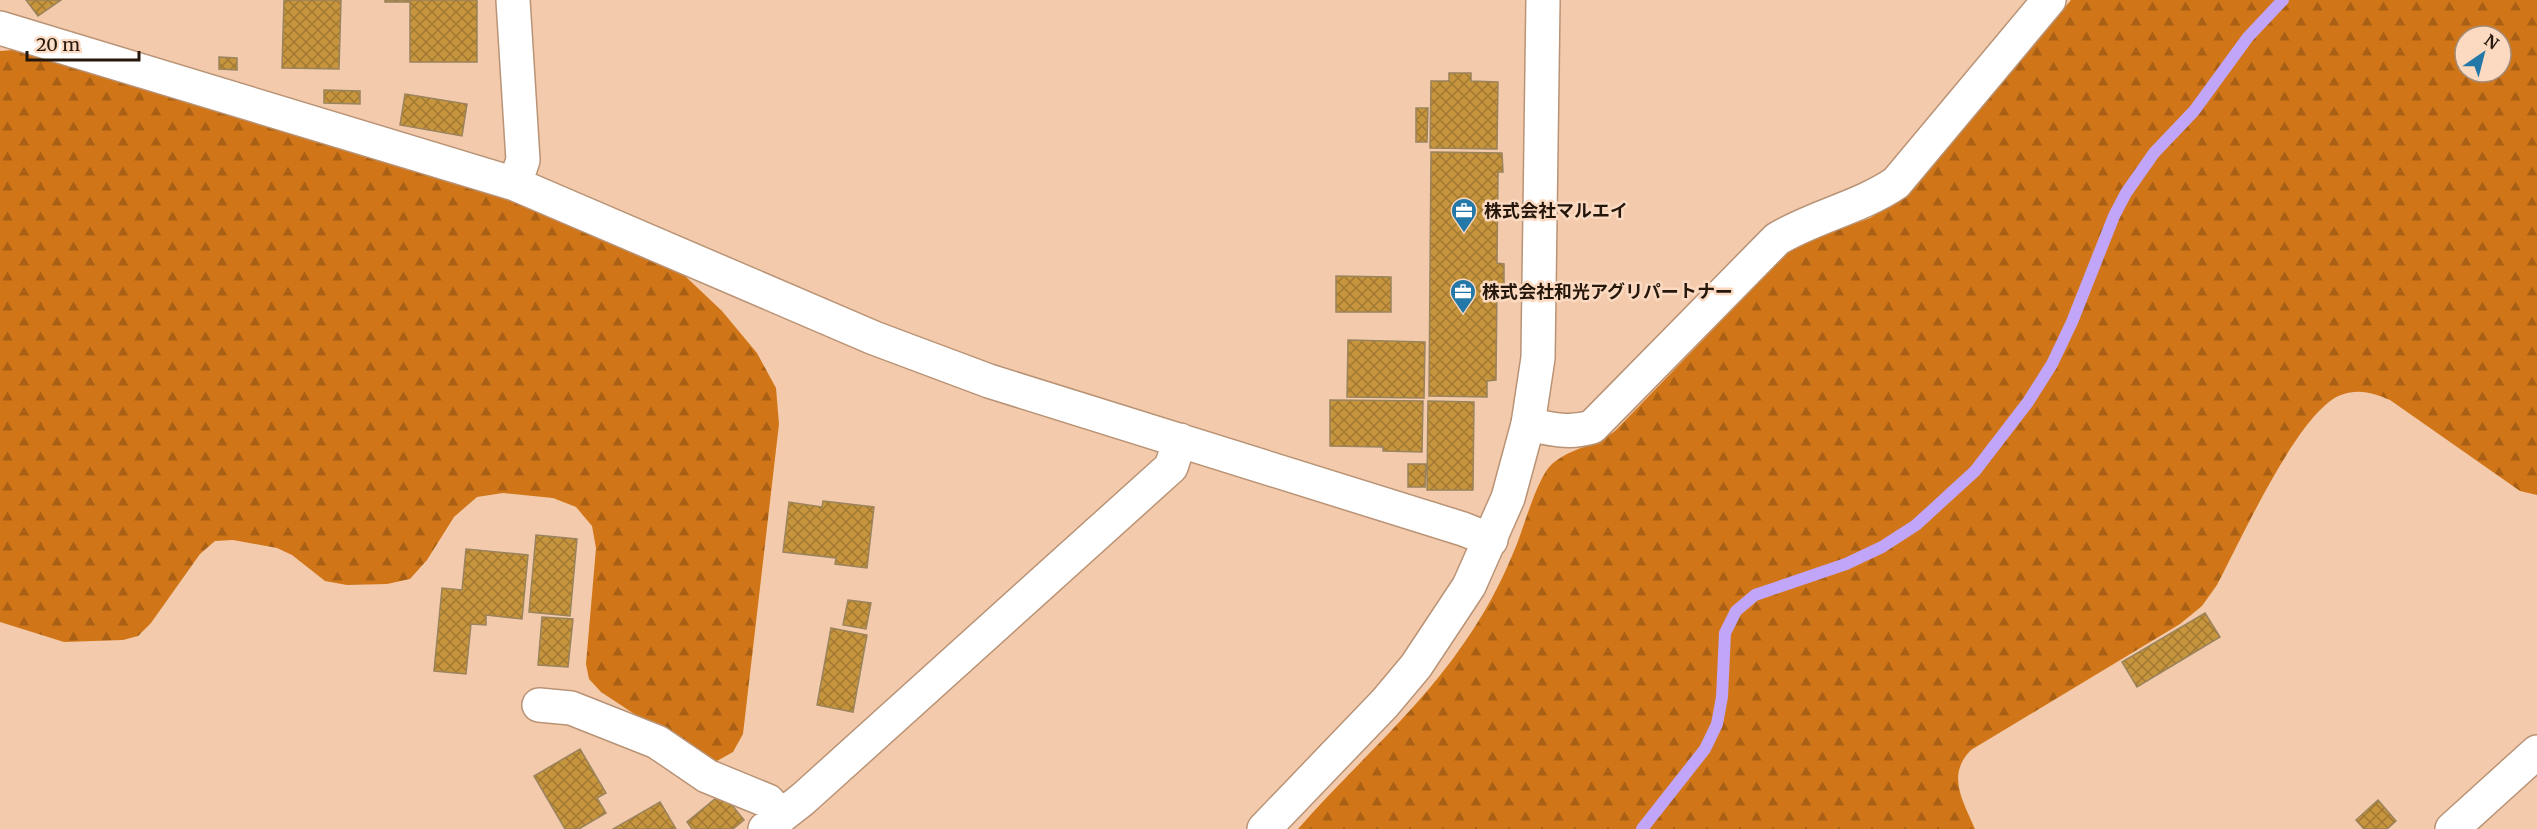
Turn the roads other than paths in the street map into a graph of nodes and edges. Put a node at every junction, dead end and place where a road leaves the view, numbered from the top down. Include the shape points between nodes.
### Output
1 (513, 0) edge
2 (1544, 0) edge
3 (2049, 0) edge
4 (0, 28) edge
5 (515, 184) junction
6 (1528, 424) junction
7 (1180, 440) junction
8 (1491, 540) junction
9 (539, 705) dead end
10 (2537, 752) edge
11 (773, 823) edge
12 (1264, 829) edge
13 (2452, 829) edge

1 - 5 street via 523,160
2 - 6 street via 1540,310 1538,358
3 - 6 street via 1896,183 1863,202 1797,227 1777,239 1592,428 1578,432
4 - 5 street
5 - 7 street via 912,353
6 - 8 street via 1508,498
7 - 8 street
7 - 11 street via 1171,467
8 - 12 street via 1469,586 1416,666
9 - 11 street via 571,708 657,742 707,776 768,801
10 - 13 street

